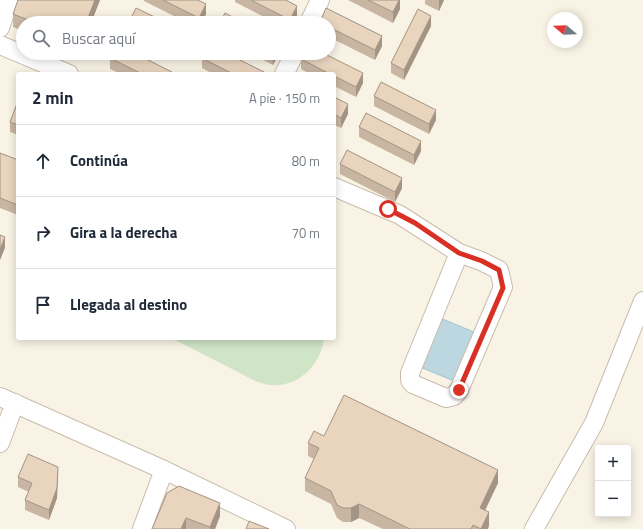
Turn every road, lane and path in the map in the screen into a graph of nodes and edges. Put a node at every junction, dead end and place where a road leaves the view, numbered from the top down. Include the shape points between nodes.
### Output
1 (9, 0) edge
2 (320, 0) edge
3 (313, 16) edge
4 (0, 28) edge
5 (0, 45) edge
6 (16, 52) edge
7 (36, 60) edge
8 (291, 60) edge
9 (64, 72) edge
10 (285, 72) edge
11 (336, 188) edge
12 (459, 253) junction
13 (643, 301) edge
14 (8, 400) edge
15 (0, 443) edge
16 (164, 470) junction
17 (142, 529) edge
18 (286, 529) edge
19 (534, 529) edge

1 - 4 street
2 - 3 street
5 - 6 street
7 - 9 street
8 - 10 street
11 - 12 street via 400,215
12 - 12 street via 499,270 503,288 459,390 454,396 446,398 413,384 410,373
13 - 19 street via 594,423
14 - 15 street
14 - 16 street
16 - 17 street
16 - 18 street

